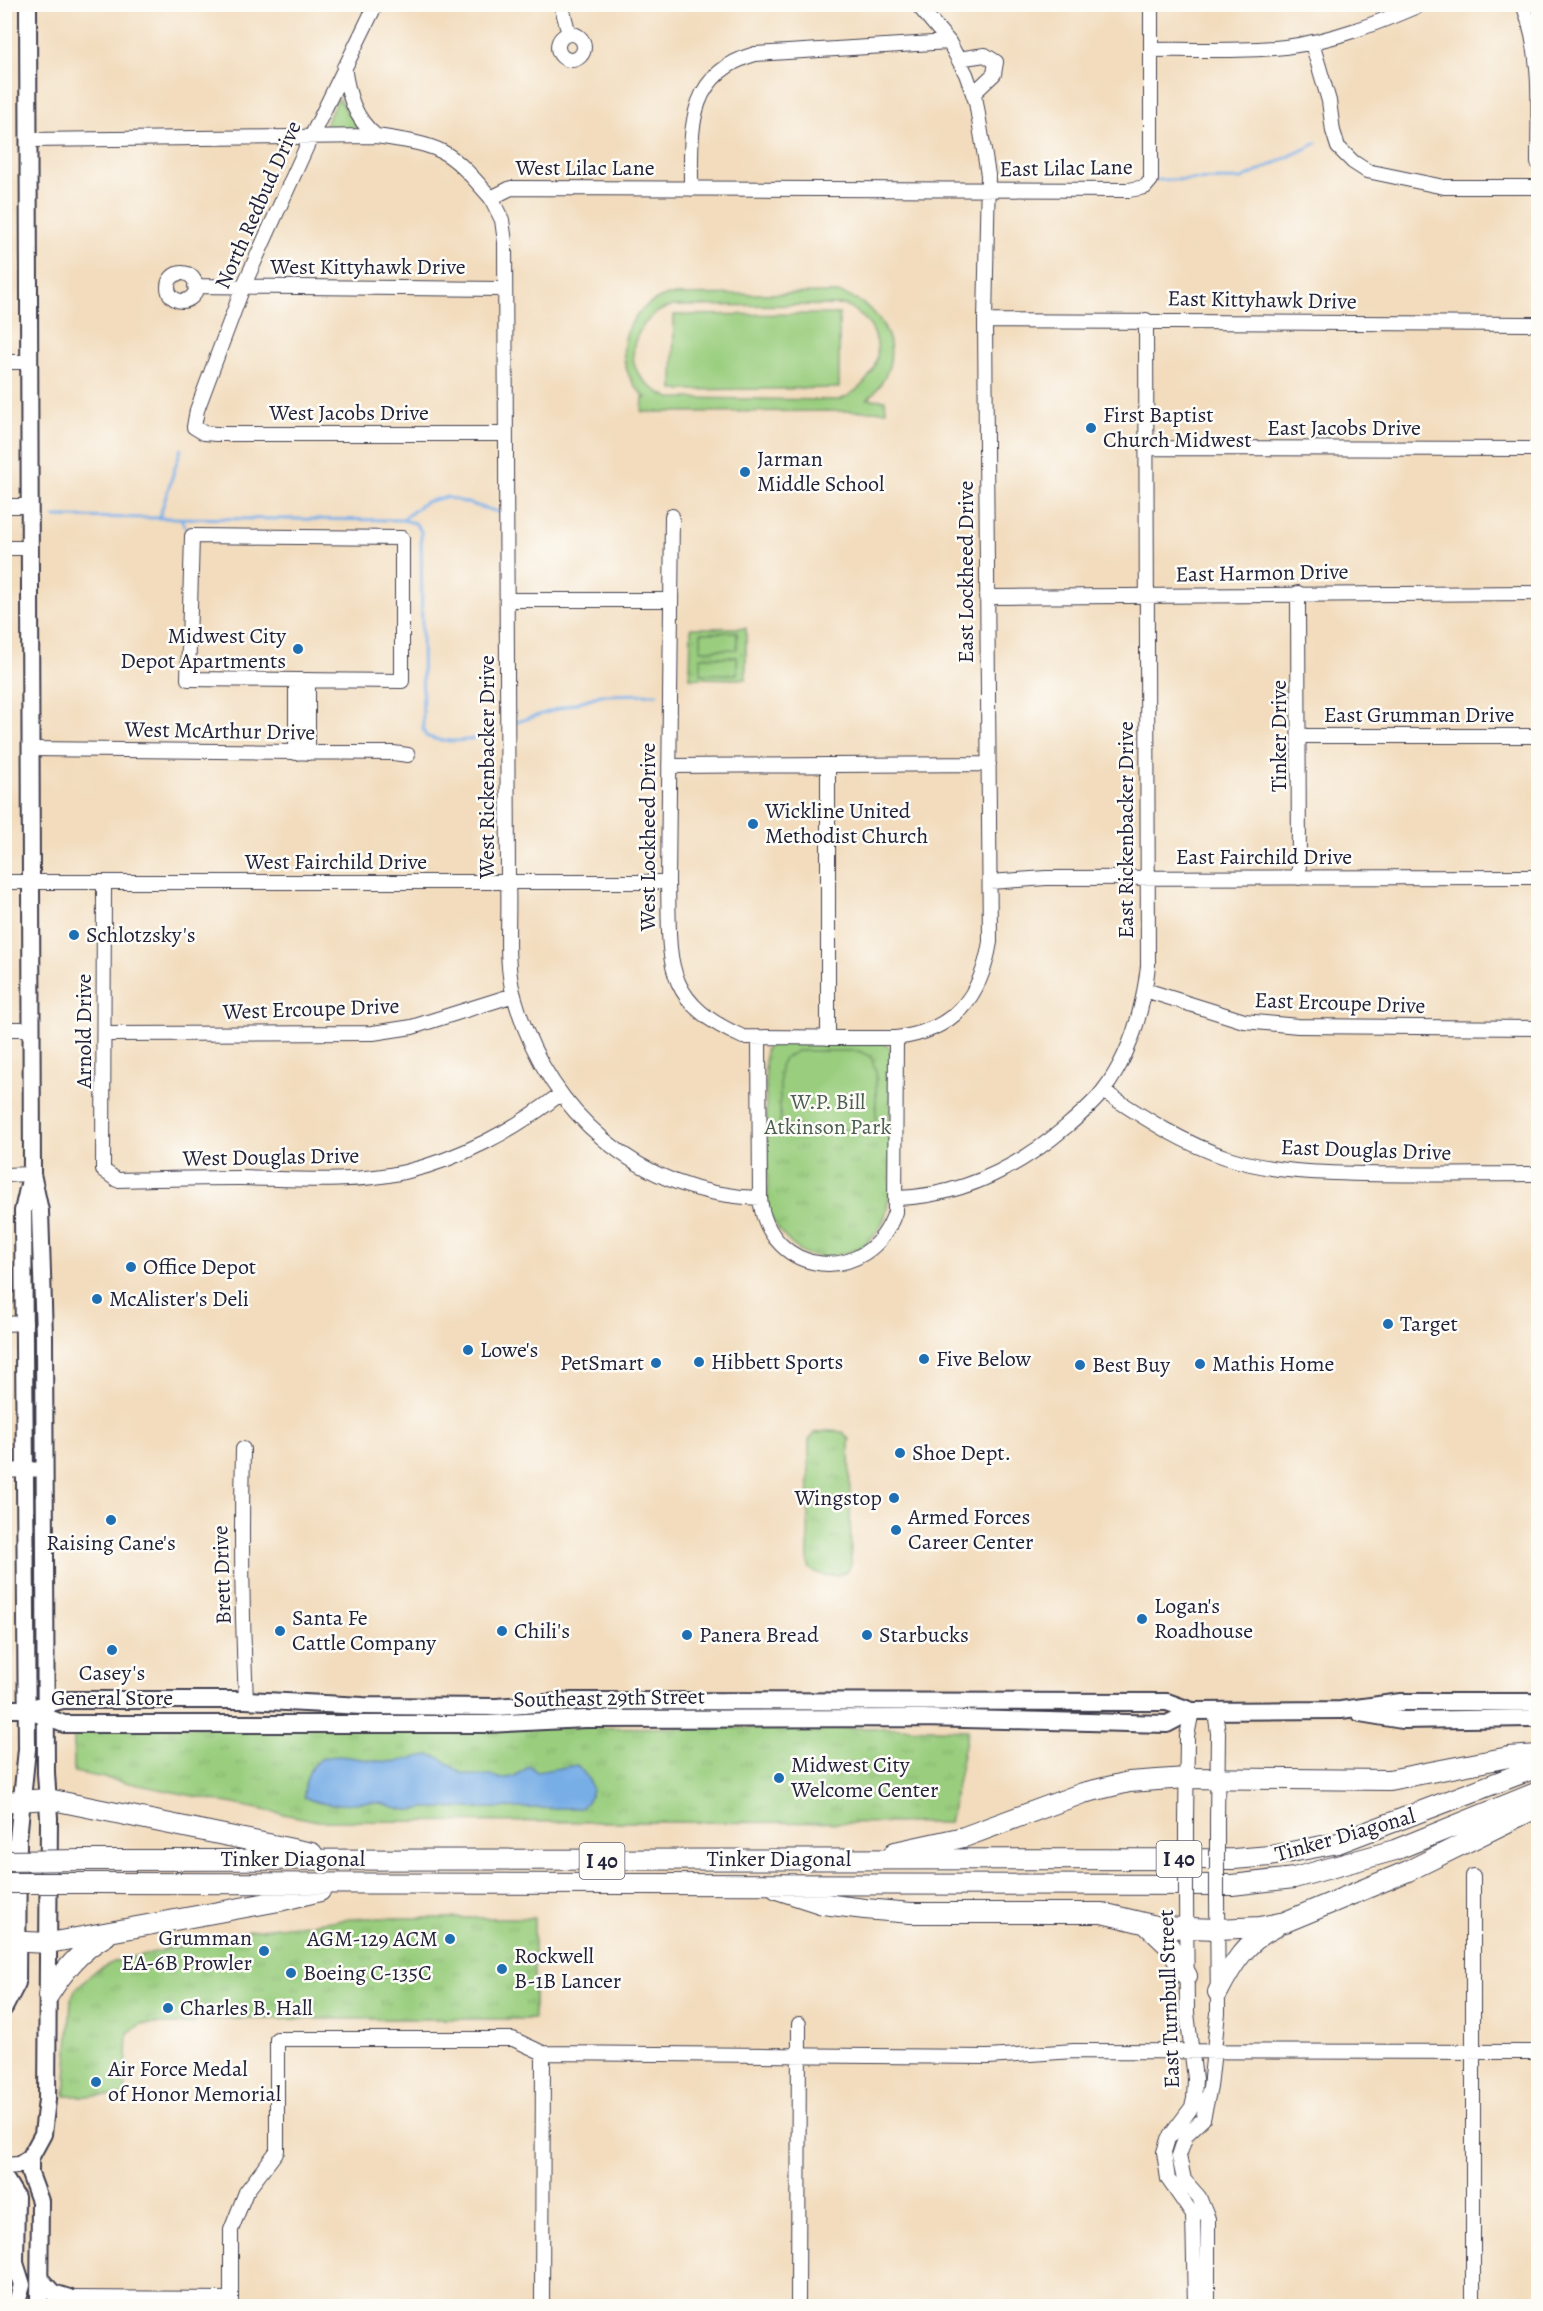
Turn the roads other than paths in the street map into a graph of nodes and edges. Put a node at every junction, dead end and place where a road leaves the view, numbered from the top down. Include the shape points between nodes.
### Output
1 (28, 4) edge
2 (376, 4) edge
3 (561, 4) edge
4 (917, 4) edge
5 (1151, 4) edge
6 (1422, 4) edge
7 (1523, 4) edge
8 (569, 34) dead end
9 (949, 42) junction
10 (1312, 43) junction
11 (1151, 50) junction
12 (958, 59) junction
13 (344, 67) junction
14 (973, 93) junction
15 (311, 136) junction
16 (376, 136) junction
17 (28, 140) junction
18 (1539, 164) edge
19 (1539, 187) edge
20 (691, 189) junction
21 (987, 190) junction
22 (491, 198) junction
23 (195, 286) dead end
24 (243, 287) junction
25 (504, 289) junction
26 (1146, 320) junction
27 (985, 321) junction
28 (1539, 324) edge
29 (4, 362) edge
30 (29, 362) junction
31 (194, 428) joint
32 (506, 434) junction
33 (1539, 444) edge
34 (1149, 448) junction
35 (1538, 450) edge
36 (4, 506) edge
37 (29, 506) junction
38 (672, 516) dead end
39 (4, 548) edge
40 (30, 548) junction
41 (1298, 593) junction
42 (1539, 593) edge
43 (1146, 596) junction
44 (986, 597) junction
45 (508, 600) junction
46 (671, 600) junction
47 (302, 680) junction
48 (1300, 736) junction
49 (1539, 736) edge
50 (31, 749) junction
51 (302, 753) junction
52 (408, 755) dead end
53 (989, 764) junction
54 (828, 765) junction
55 (669, 766) junction
56 (1539, 877) edge
57 (1149, 878) junction
58 (1299, 878) junction
59 (4, 882) edge
60 (508, 882) junction
61 (668, 882) junction
62 (990, 882) junction
63 (30, 883) junction
64 (104, 884) junction
65 (1145, 990) junction
66 (514, 995) junction
67 (1539, 1028) edge
68 (4, 1029) edge
69 (31, 1029) junction
70 (105, 1034) junction
71 (759, 1038) junction
72 (828, 1038) junction
73 (896, 1038) junction
74 (1103, 1091) junction
75 (560, 1095) junction
76 (32, 1174) junction
77 (1539, 1174) edge
78 (4, 1175) edge
79 (109, 1176) joint
80 (760, 1198) junction
81 (898, 1198) junction
82 (25, 1323) junction
83 (4, 1324) edge
84 (243, 1449) dead end
85 (35, 1470) junction
86 (4, 1471) edge
87 (246, 1700) junction
88 (1539, 1704) edge
89 (4, 1709) edge
90 (26, 1709) junction
91 (46, 1710) junction
92 (1341, 1710) junction
93 (1192, 1711) junction
94 (1215, 1711) junction
95 (1539, 1716) edge
96 (1539, 1755) edge
97 (1539, 1767) edge
98 (1186, 1778) junction
99 (1218, 1778) junction
100 (1539, 1792) edge
101 (48, 1799) junction
102 (13, 1801) edge
103 (1539, 1807) edge
104 (4, 1861) edge
105 (347, 1861) junction
106 (857, 1861) junction
107 (1473, 1876) dead end
108 (4, 1883) edge
109 (760, 1883) junction
110 (349, 1884) junction
111 (1285, 1922) junction
112 (1147, 1925) junction
113 (1186, 1929) junction
114 (1218, 1929) junction
115 (114, 1932) junction
116 (11, 1942) edge
117 (49, 1943) junction
118 (1187, 1976) junction
119 (1218, 1992) junction
120 (48, 1996) junction
121 (4, 2008) edge
122 (799, 2024) dead end
123 (1192, 2052) junction
124 (1212, 2052) junction
125 (1473, 2052) junction
126 (1539, 2052) edge
127 (543, 2053) junction
128 (799, 2055) junction
129 (30, 2158) junction
130 (4, 2166) edge
131 (4, 2177) edge
132 (40, 2279) junction
133 (64, 2302) edge
134 (231, 2303) edge
135 (16, 2307) edge
136 (39, 2307) edge
137 (542, 2307) edge
138 (798, 2307) edge
139 (1195, 2307) edge
140 (1208, 2307) edge
141 (1473, 2307) edge

1 - 17 main road
2 - 13 street, North Redbud Drive
3 - 8 street
4 - 9 street, East Lockheed Drive
5 - 11 street
6 - 10 street
7 - 18 street via 1535,34
9 - 12 street, East Lockheed Drive
9 - 20 street via 756,54 739,59 705,87 696,107 691,131
10 - 11 street via 1283,48
10 - 19 street via 1338,147 1367,171 1444,187
11 - 21 street, East Lilac Lane via 1152,170 1145,187
12 - 14 street, East Lockheed Drive
12 - 14 street via 985,56 996,62 994,74
13 - 15 street, North Redbud Drive
13 - 16 street via 350,100 365,126
14 - 21 street, East Lockheed Drive via 983,138
15 - 16 street, West Lilac Lane
15 - 17 street, West Lilac Lane
15 - 24 street, North Redbud Drive
16 - 22 street, West Lilac Lane via 443,150
17 - 30 main road
20 - 21 street, West Lilac Lane
20 - 22 street, West Lilac Lane via 511,188
21 - 27 street, East Lockheed Drive
22 - 25 street, West Rickenbacker Drive via 502,220
23 - 24 street, West Kittyhawk Drive
24 - 25 street, West Kittyhawk Drive
24 - 31 street, North Redbud Drive via 196,410
25 - 32 street, West Rickenbacker Drive
26 - 27 street, East Kittyhawk Drive
26 - 28 street, East Kittyhawk Drive
26 - 34 street, East Rickenbacker Drive
27 - 44 street, East Lockheed Drive
29 - 30 street
30 - 37 main road
31 - 32 street, West Jacobs Drive via 216,434
32 - 45 street, West Rickenbacker Drive
33 - 35 street
34 - 35 street, East Jacobs Drive
34 - 43 street, East Rickenbacker Drive
36 - 37 street
37 - 40 main road
38 - 46 street, West Lockheed Drive
39 - 40 street
40 - 50 main road
41 - 42 street, East Harmon Drive
41 - 43 street, East Harmon Drive
41 - 48 street, Tinker Drive
43 - 44 street, East Harmon Drive
43 - 57 street, East Rickenbacker Drive
44 - 53 street, East Lockheed Drive
45 - 46 street
45 - 60 street, West Rickenbacker Drive
46 - 55 street, West Lockheed Drive
47 - 47 street via 188,679 192,536 402,538 402,681
47 - 51 street
48 - 49 street, East Grumman Drive
48 - 58 street, Tinker Drive
50 - 51 street, West McArthur Drive
50 - 63 main road
51 - 52 street, West McArthur Drive
53 - 54 street
53 - 62 street, East Lockheed Drive
54 - 55 street
54 - 72 street
55 - 61 street, West Lockheed Drive
56 - 58 street, East Fairchild Drive
57 - 58 street, East Fairchild Drive
57 - 62 street, East Fairchild Drive
57 - 65 street, East Rickenbacker Drive
59 - 63 street, West Fairchild Drive
60 - 61 street, West Fairchild Drive
60 - 64 street, West Fairchild Drive
60 - 66 street, West Rickenbacker Drive via 510,977
61 - 71 street, West Lockheed Drive via 669,941 678,988 698,1011 722,1028 742,1037
62 - 73 street, East Lockheed Drive via 990,942 978,985 967,1004 944,1023 920,1035
63 - 64 street, West Fairchild Drive
63 - 69 main road
64 - 70 street, Arnold Drive
65 - 67 street, East Ercoupe Drive via 1244,1021 1298,1026
65 - 74 street, East Rickenbacker Drive via 1122,1059
66 - 70 street, West Ercoupe Drive via 412,1027 373,1033
66 - 75 street, West Rickenbacker Drive via 537,1058
68 - 69 street
69 - 76 main road
70 - 79 street, Arnold Drive via 104,1170
71 - 72 street, West Lockheed Drive
71 - 80 street
72 - 73 street, East Lockheed Drive
73 - 81 street
74 - 77 street, East Douglas Drive via 1190,1143 1228,1158 1272,1168 1397,1174
74 - 81 street, East Rickenbacker Drive via 1046,1144 1007,1169 962,1188
75 - 79 street, West Douglas Drive via 500,1135 444,1160 403,1172 294,1181 117,1180
75 - 80 street, West Rickenbacker Drive via 590,1128 652,1172 705,1191
76 - 78 street
76 - 82 main road via 23,1211
76 - 85 main road via 40,1211 44,1336
80 - 81 street via 763,1219 783,1247 808,1261 830,1265 850,1261 875,1246 891,1225
82 - 83 street
82 - 85 main road
84 - 87 street, Brett Drive via 241,1550
85 - 86 street
85 - 90 main road
85 - 91 main road
87 - 91 main road, Southeast 29th Street via 63,1700
87 - 93 main road, Southeast 29th Street via 497,1707 581,1701 1167,1702
88 - 92 main road, Southeast 29th Street via 1401,1702
89 - 90 main road, Southeast 29th Street
90 - 91 main road, Southeast 29th Street
90 - 102 main road via 27,1749
91 - 93 main road, Southeast 29th Street via 64,1724 901,1718 1167,1724
91 - 101 main road
92 - 94 main road, Southeast 29th Street
92 - 95 main road, Southeast 29th Street via 1402,1720
93 - 94 main road, Southeast 29th Street
93 - 98 street, East Turnbull Street
94 - 99 street, East Turnbull Street
96 - 99 highway via 1389,1780
97 - 106 highway, Tinker Diagonal / I 40 via 1368,1833 1305,1851 1270,1856
98 - 99 highway
98 - 106 highway via 1107,1786 974,1834
98 - 113 street, East Turnbull Street, bridge
99 - 114 street, East Turnbull Street, bridge
100 - 109 highway, Tinker Diagonal / I 40 via 1395,1850 1282,1879 1232,1885
101 - 102 highway
101 - 105 highway
101 - 117 main road
102 - 116 main road via 18,1839
103 - 111 highway via 1408,1871
104 - 105 highway, Tinker Diagonal / I 40, bridge
105 - 106 highway, Tinker Diagonal / I 40
107 - 125 street
108 - 110 highway, Tinker Diagonal / I 40, bridge
109 - 110 highway, Tinker Diagonal / I 40
109 - 112 highway via 823,1904 865,1909 911,1913 1102,1913
110 - 115 highway
111 - 114 highway
111 - 119 highway via 1251,1943
112 - 113 highway
112 - 118 highway via 1169,1947
113 - 114 highway
113 - 118 street, East Turnbull Street
114 - 119 street, East Turnbull Street
115 - 117 highway
115 - 120 highway via 80,1955
116 - 117 highway
116 - 121 main road via 17,1983
117 - 120 main road
118 - 123 street, East Turnbull Street
119 - 124 street, East Turnbull Street
120 - 129 main road via 44,2126
122 - 128 street
123 - 124 street
123 - 128 street via 1074,2051 988,2057
123 - 139 street, East Turnbull Street via 1192,2108 1174,2130 1164,2152 1168,2179 1193,2216
124 - 125 street
124 - 140 street, East Turnbull Street via 1203,2119 1186,2135 1179,2156 1184,2180 1199,2197 1208,2219
125 - 126 street
125 - 141 street
127 - 128 street
127 - 134 street via 513,2039 278,2039 278,2151 246,2192 231,2230
127 - 137 street
128 - 138 street
129 - 130 main road via 19,2165
129 - 132 main road via 30,2174 40,2201
131 - 135 main road via 16,2197 15,2263 22,2285
132 - 133 main road
132 - 136 main road
133 - 134 street

